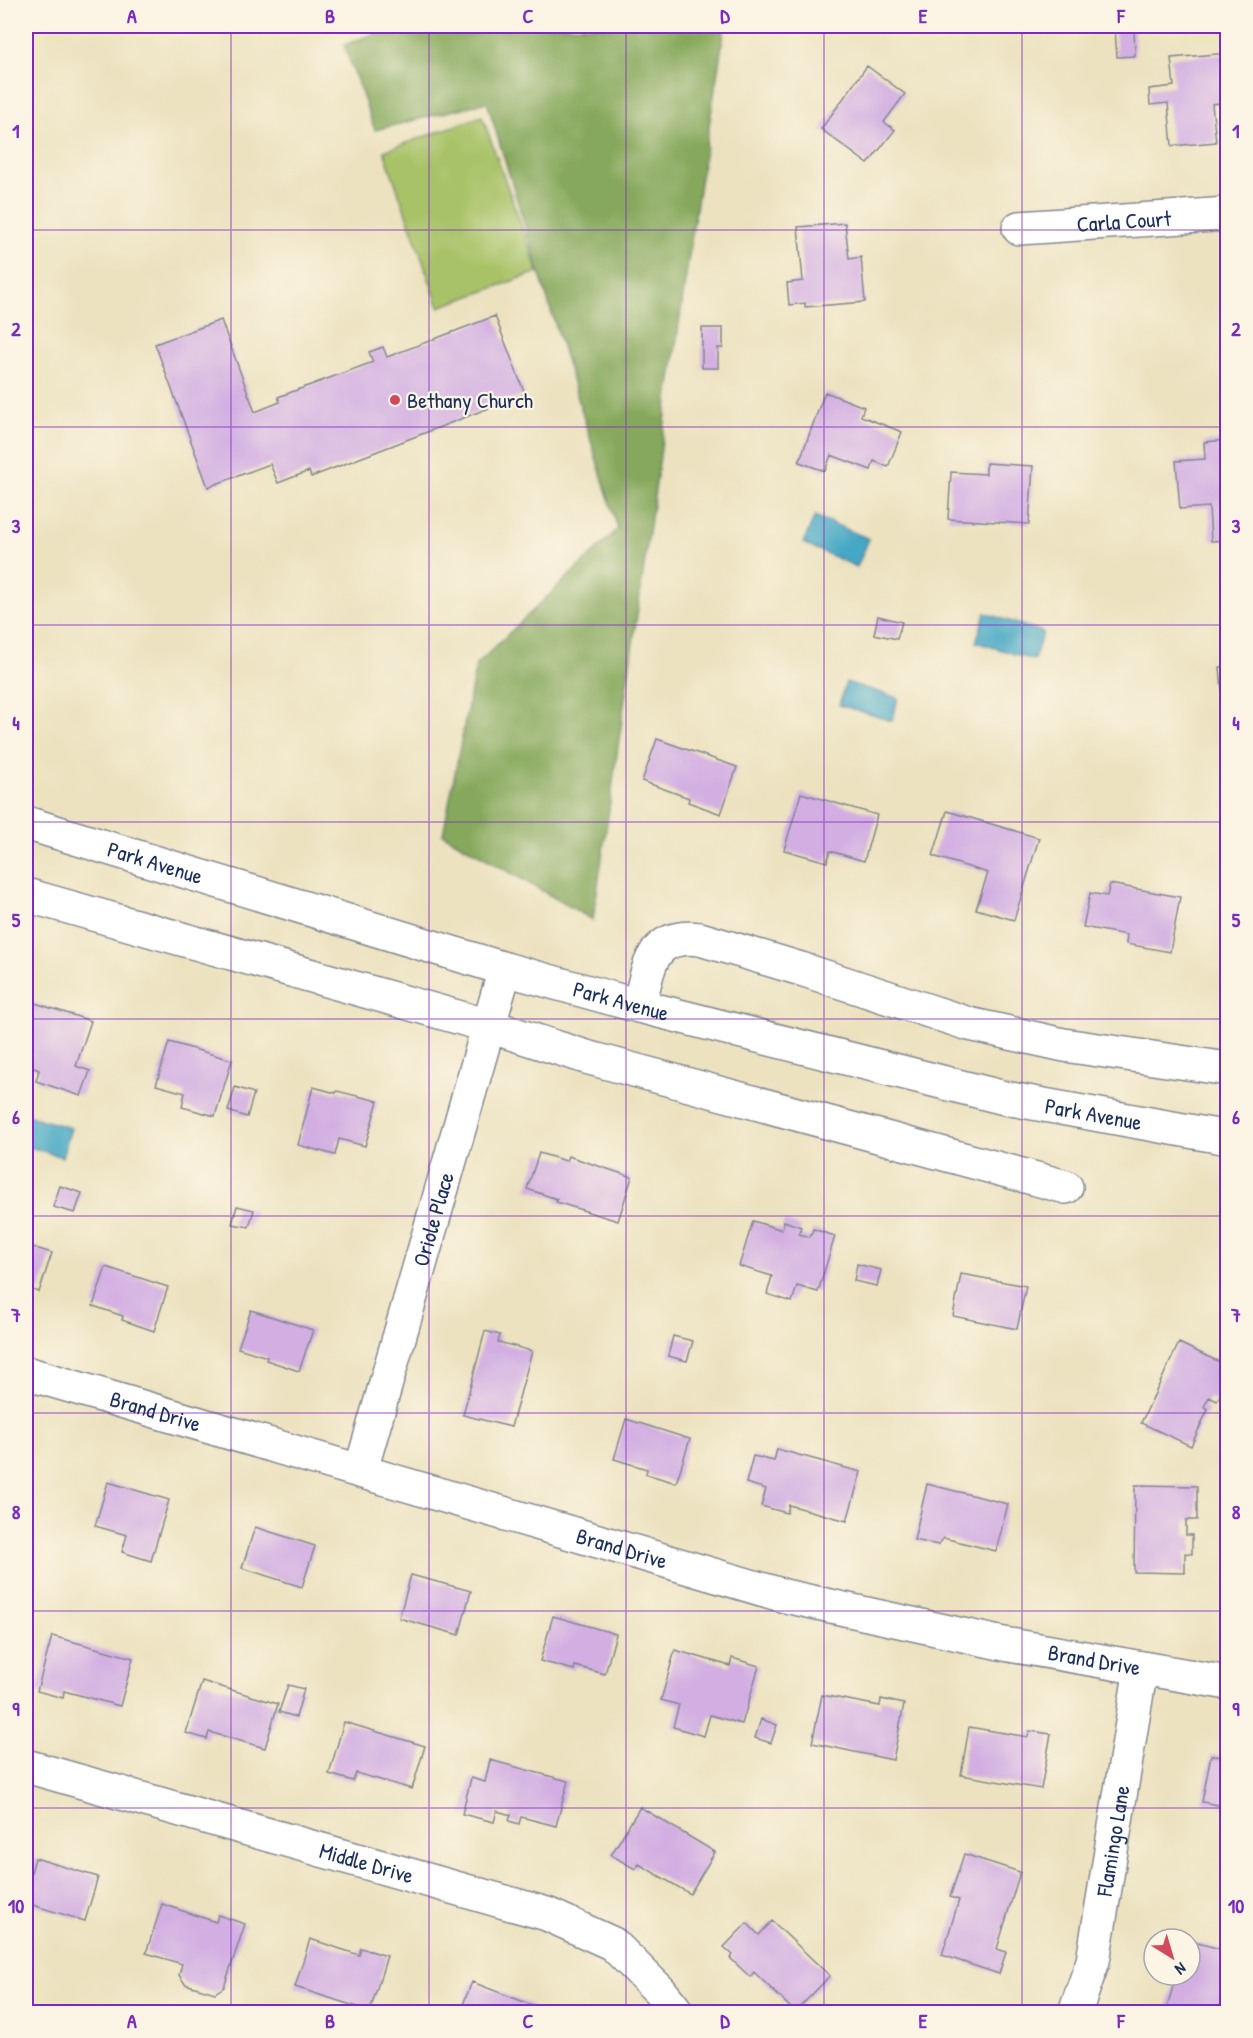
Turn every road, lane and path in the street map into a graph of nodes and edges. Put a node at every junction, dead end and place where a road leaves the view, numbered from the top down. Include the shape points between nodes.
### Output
1 (1227, 214) edge
2 (1019, 228) dead end
3 (26, 824) edge
4 (26, 896) edge
5 (505, 969) junction
6 (639, 1006) junction
7 (489, 1026) junction
8 (1227, 1069) edge
9 (1227, 1138) edge
10 (1066, 1187) dead end
11 (26, 1373) edge
12 (361, 1470) junction
13 (1142, 1668) junction
14 (1227, 1683) edge
15 (26, 1766) edge
16 (677, 2013) edge
17 (1075, 2013) edge

1 - 2 street, Carla Court
3 - 5 street, Park Avenue
4 - 7 street
5 - 6 street, Park Avenue
5 - 7 street, Oriole Place
6 - 8 street via 651,958 670,940 684,937 790,966 969,1024 1064,1045
6 - 9 street, Park Avenue via 1005,1098
7 - 10 street via 586,1057
7 - 12 street, Oriole Place
11 - 12 street, Brand Drive
12 - 13 street, Brand Drive via 785,1596 1004,1644
13 - 14 street, Brand Drive
13 - 17 street, Flamingo Lane via 1093,1961
15 - 16 street, Middle Drive via 547,1914 613,1944

